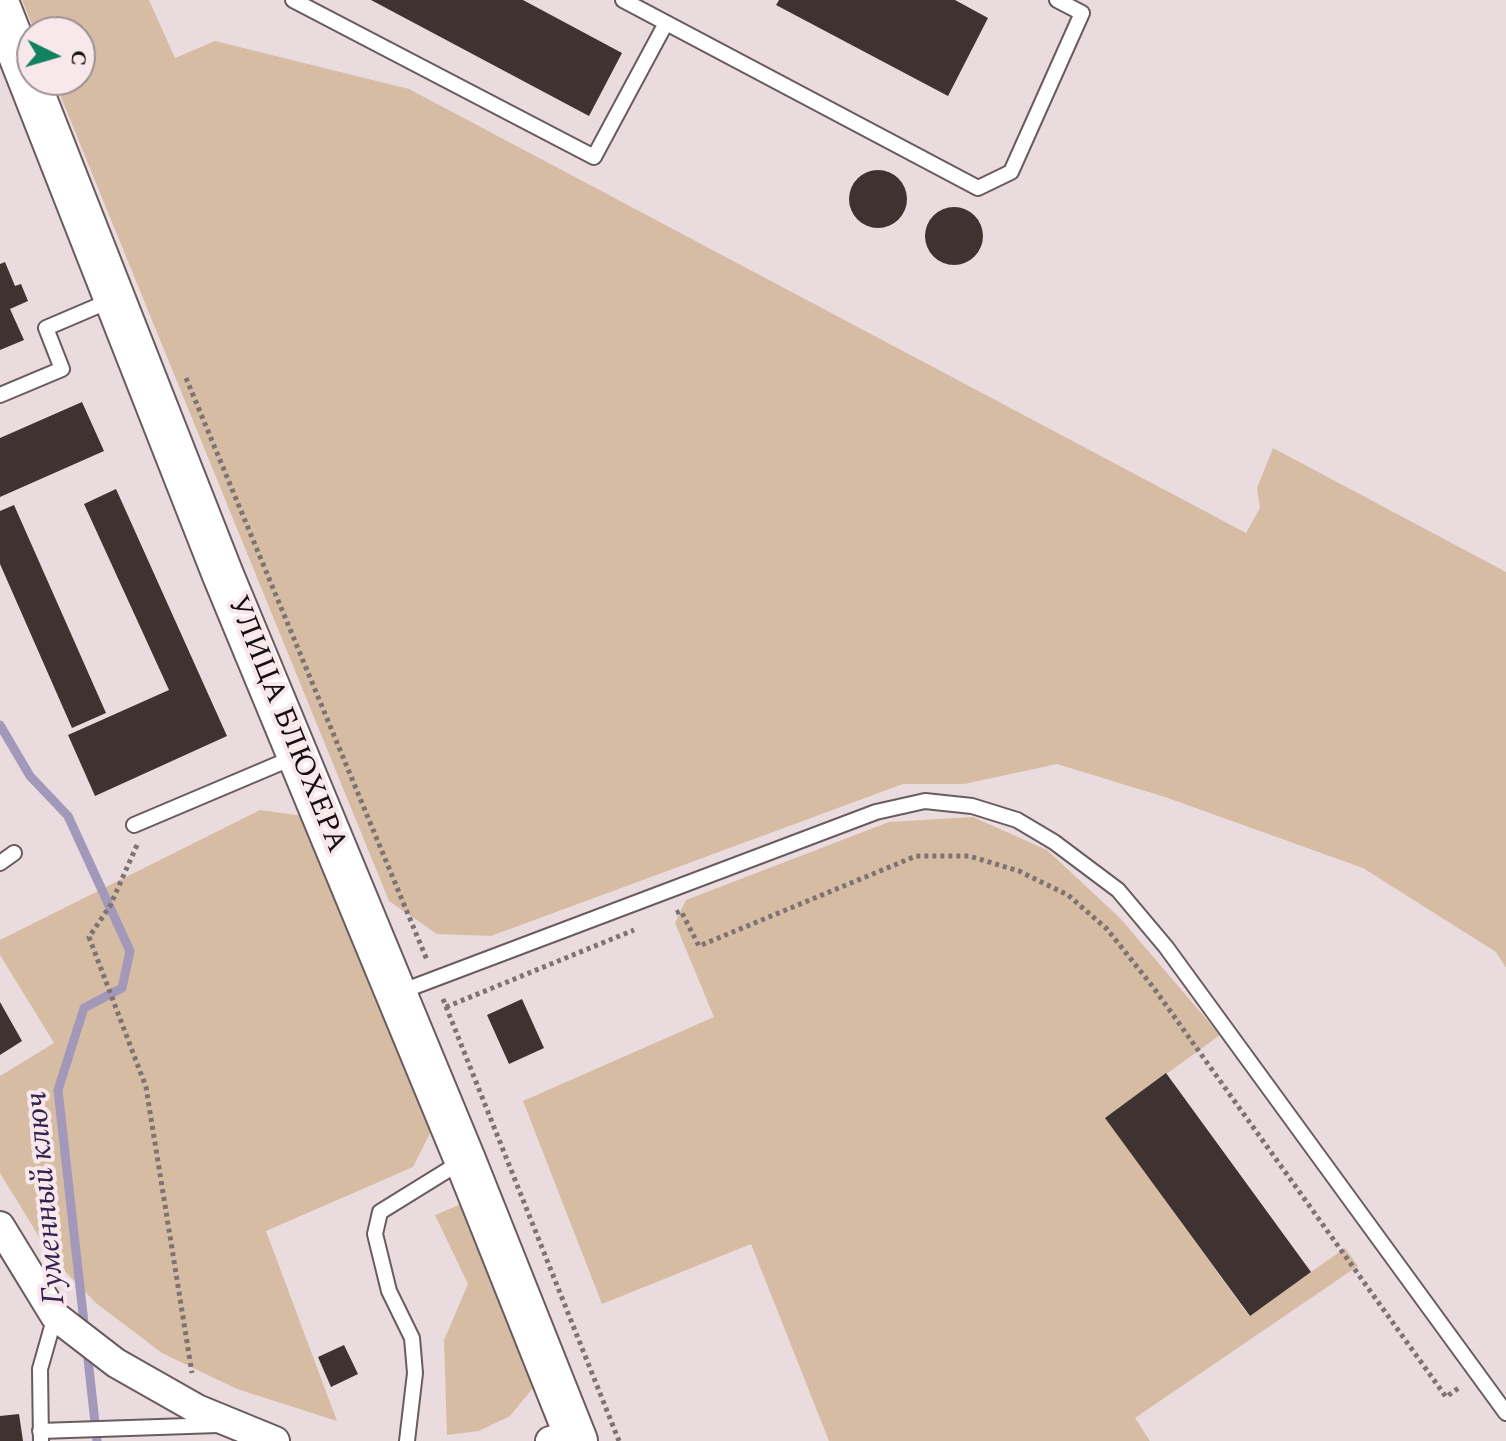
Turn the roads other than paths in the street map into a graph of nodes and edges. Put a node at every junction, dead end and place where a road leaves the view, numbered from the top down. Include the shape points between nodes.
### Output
1 (293, 0) edge
2 (623, 0) edge
3 (1057, 0) edge
4 (0, 7) edge
5 (666, 23) junction
6 (114, 299) junction
7 (0, 395) edge
8 (298, 756) junction
9 (134, 825) road end
10 (14, 853) dead end
11 (0, 863) edge
12 (396, 994) junction
13 (465, 1160) junction
14 (0, 1226) edge
15 (55, 1316) junction
16 (1506, 1413) edge
17 (255, 1435) edge
18 (40, 1436) edge
19 (567, 1439) edge
20 (407, 1441) edge

1 - 5 lane via 594,157
2 - 5 lane
3 - 5 lane via 1082,13 1011,172 978,188
4 - 6 main road, УЛИЦА БЛЮХЕРА
6 - 7 lane via 46,328 62,369
6 - 8 main road, УЛИЦА БЛЮХЕРА
8 - 9 lane
8 - 12 main road, УЛИЦА БЛЮХЕРА
10 - 11 lane
12 - 13 main road, УЛИЦА БЛЮХЕРА
12 - 16 lane via 876,812 925,801 972,806 1017,820 1118,890 1166,947
13 - 19 main road, УЛИЦА БЛЮХЕРА
13 - 20 lane via 380,1212 375,1234 389,1291 412,1338 415,1373
14 - 15 street
15 - 17 street via 116,1363
15 - 18 lane via 40,1369
17 - 18 lane via 116,1428

